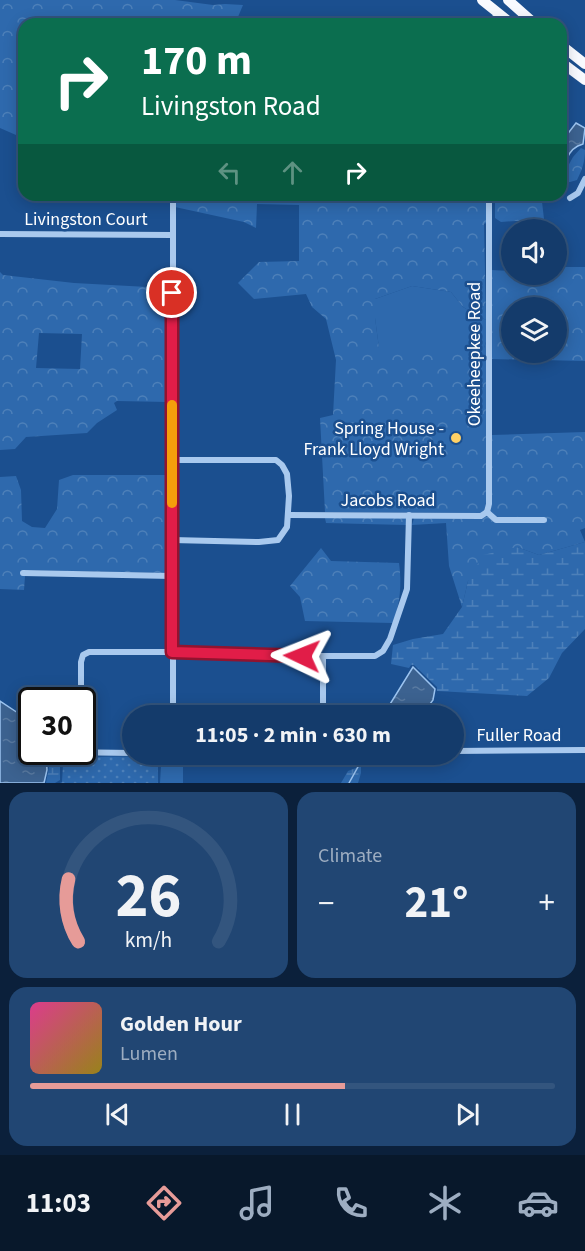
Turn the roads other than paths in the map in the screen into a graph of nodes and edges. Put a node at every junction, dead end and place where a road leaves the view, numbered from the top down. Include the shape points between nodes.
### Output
1 (482, 0) edge
2 (500, 0) edge
3 (507, 0) edge
4 (497, 13) junction
5 (495, 18) edge
6 (504, 18) edge
7 (517, 18) edge
8 (528, 18) edge
9 (567, 50) edge
10 (585, 64) edge
11 (567, 66) edge
12 (585, 80) edge
13 (585, 179) edge
14 (570, 198) dead end
15 (173, 201) edge
16 (489, 201) edge
17 (0, 234) edge
18 (172, 235) junction
19 (172, 460) junction
20 (487, 512) junction
21 (288, 515) junction
22 (409, 515) junction
23 (544, 520) dead end
24 (172, 540) junction
25 (23, 573) dead end
26 (172, 576) junction
27 (172, 652) junction
28 (323, 657) junction
29 (81, 687) edge
30 (173, 705) edge
31 (323, 705) edge
32 (585, 750) edge
33 (464, 751) edge
34 (96, 752) edge
35 (122, 753) edge

1 - 4 highway
2 - 3 highway
3 - 8 highway
4 - 5 street
4 - 6 highway
4 - 7 highway
9 - 10 highway
11 - 12 highway
13 - 14 street via 578,193
15 - 18 street
16 - 20 street, Okeeheepkee Road
17 - 18 street, Livingston Court
18 - 19 street
19 - 21 street via 276,460 288,478
19 - 24 street
20 - 22 street, Jacobs Road via 481,516
20 - 23 street via 496,520
21 - 22 street, Jacobs Road
21 - 24 street via 287,527 274,541
22 - 28 street via 407,589 386,646 375,656
24 - 26 street
25 - 26 street
26 - 27 street
27 - 28 street
27 - 29 street via 86,653 81,664
27 - 30 street
28 - 31 street
32 - 33 street, Fuller Road
34 - 35 street

